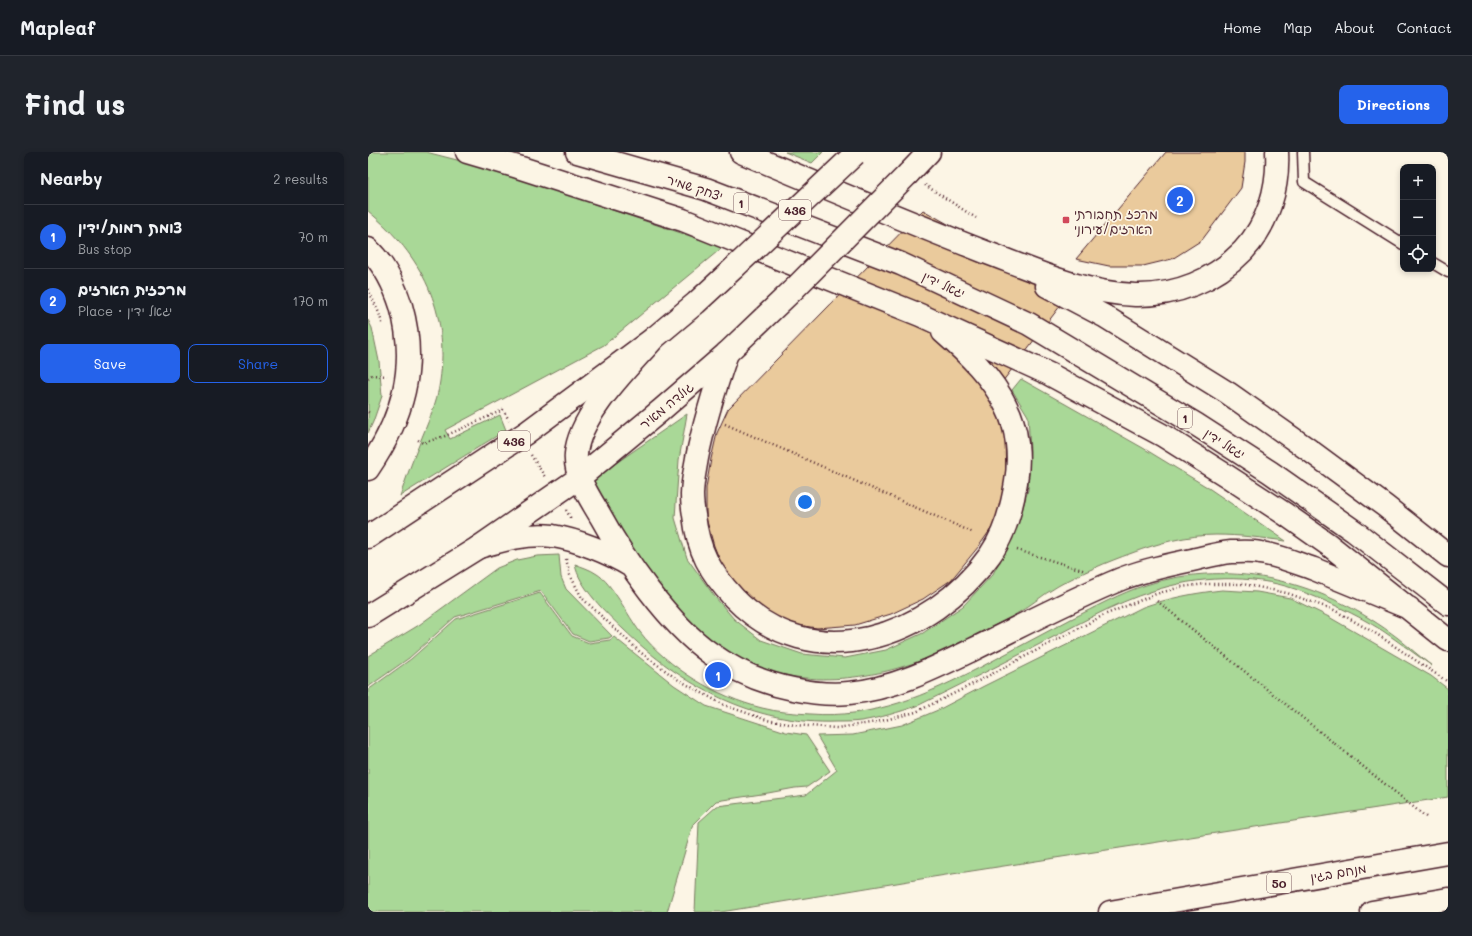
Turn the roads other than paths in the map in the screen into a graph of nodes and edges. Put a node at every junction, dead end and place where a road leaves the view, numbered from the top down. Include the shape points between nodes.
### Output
1 (467, 152) edge
2 (577, 152) edge
3 (741, 152) edge
4 (929, 152) edge
5 (1277, 152) edge
6 (1303, 152) edge
7 (856, 153) edge
8 (925, 229) junction
9 (1400, 242) edge
10 (368, 249) edge
11 (901, 264) joint
12 (1436, 265) edge
13 (1448, 272) edge
14 (920, 315) junction
15 (654, 338) junction
16 (728, 352) junction
17 (368, 469) edge
18 (580, 478) junction
19 (368, 537) edge
20 (479, 547) junction
21 (1448, 556) edge
22 (631, 566) junction
23 (1448, 604) edge
24 (1409, 608) junction
25 (368, 616) edge
26 (1448, 640) edge
27 (1448, 853) edge
28 (1448, 899) edge
29 (1110, 912) edge
30 (1372, 912) edge

1 - 14 main road via 683,220
2 - 11 main road, יצחק שמיר / 1 via 706,189
3 - 8 main road
4 - 16 main road, גולדה מאיר, bridge
5 - 8 main road via 1277,178 1272,200 1263,224 1250,244 1233,262 1211,277 1188,287 1137,295 1093,290
6 - 9 lane via 1304,182
7 - 15 main road, 436, bridge via 736,267
8 - 21 main road via 1039,282 1104,316 1221,389 1316,454
10 - 17 main road via 378,259 396,289 408,343 407,378 399,411 381,451
11 - 23 main road, יגאל ידין / 1 via 1028,324 1196,425 1270,472 1354,531
12 - 13 lane
14 - 16 main road via 962,349 987,376 1007,407 1016,435 1018,467 1013,502 1004,528 991,553 969,581 947,601 901,628 846,643 816,641 780,631 746,610 722,585 703,556 696,530 692,496 705,421
14 - 24 main road via 1048,374 1162,435 1285,514
15 - 18 main road via 600,400 585,426 575,455
15 - 19 main road, 436 via 526,433
16 - 18 main road, גולדה מאיר
18 - 20 main road, גולדה מאיר
18 - 22 main road via 608,531
20 - 22 main road via 522,537 552,536 595,549
20 - 25 main road, גולדה מאיר
22 - 24 main road via 678,625 708,652 742,672 772,685 815,693 848,693 877,689 907,680 1122,579 1164,565 1229,552 1259,552 1286,559
24 - 26 main road
27 - 29 main road, מנחם בגין / 50
28 - 30 main road

